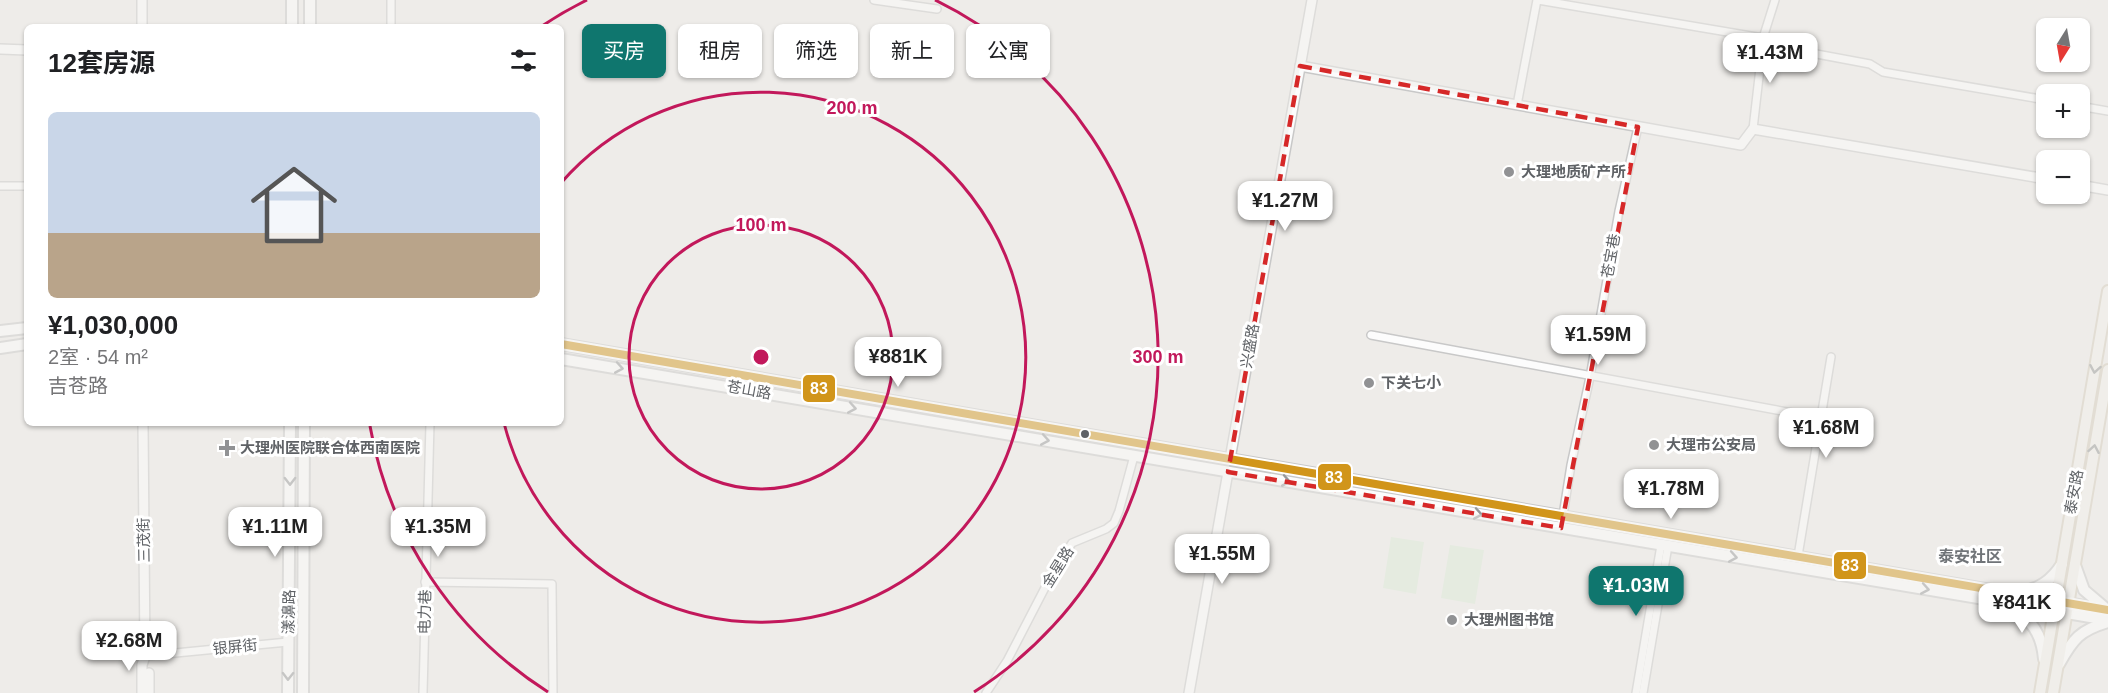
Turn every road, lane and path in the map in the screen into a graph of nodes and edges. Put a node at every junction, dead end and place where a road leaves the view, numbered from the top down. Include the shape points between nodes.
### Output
1 (142, 0) edge
2 (292, 0) edge
3 (310, 0) edge
4 (391, 0) edge
5 (874, 0) edge
6 (1312, 0) edge
7 (1538, 0) edge
8 (1775, 0) edge
9 (937, 9) dead end
10 (142, 24) edge
11 (292, 24) edge
12 (310, 24) edge
13 (391, 24) edge
14 (1763, 40) junction
15 (0, 49) edge
16 (24, 50) edge
17 (1300, 66) junction
18 (2036, 98) edge
19 (1517, 105) junction
20 (2090, 108) edge
21 (2108, 111) edge
22 (1638, 127) junction
23 (1753, 129) junction
24 (2036, 177) edge
25 (0, 186) edge
26 (24, 186) edge
27 (2090, 187) edge
28 (2108, 190) edge
29 (2108, 291) edge
30 (24, 328) edge
31 (0, 331) edge
32 (1371, 335) dead end
33 (24, 344) edge
34 (564, 345) edge
35 (0, 348) edge
36 (1831, 357) dead end
37 (564, 360) edge
38 (2108, 370) edge
39 (1590, 377) junction
40 (1820, 418) junction
41 (142, 426) edge
42 (290, 426) edge
43 (304, 426) edge
44 (430, 426) edge
45 (1134, 456) junction
46 (1230, 459) junction
47 (1228, 472) junction
48 (1563, 516) junction
49 (1561, 528) junction
50 (1665, 545) junction
51 (1798, 556) junction
52 (2062, 563) junction
53 (2075, 565) junction
54 (425, 582) junction
55 (2015, 594) junction
56 (1999, 602) junction
57 (2054, 606) junction
58 (2067, 608) junction
59 (2108, 615) edge
60 (288, 642) junction
61 (145, 656) junction
62 (2044, 665) junction
63 (2057, 667) junction
64 (142, 693) edge
65 (149, 693) edge
66 (288, 693) edge
67 (303, 693) edge
68 (423, 693) edge
69 (553, 693) edge
70 (986, 693) edge
71 (1190, 693) edge
72 (1636, 693) edge
73 (1642, 693) edge
74 (2040, 693) edge
75 (2053, 693) edge

1 - 10 street
2 - 11 main road
3 - 12 main road
4 - 13 street
5 - 9 street
6 - 17 street, 兴盛路
7 - 14 street
7 - 19 street
8 - 14 street
14 - 18 street via 1870,64 1883,72
14 - 23 street
15 - 16 street
17 - 19 street
17 - 46 street, 兴盛路
19 - 22 street
20 - 21 street
22 - 23 street via 1741,145
22 - 39 street, 苍宝巷
23 - 24 street
25 - 26 street
27 - 28 street
29 -> 52 main road, 泰安路
30 - 31 main road
32 - 39 street
33 - 35 main road
34 - 46 main road, 苍山路
36 - 40 street
37 -> 45 main road, 苍山路
53 -> 38 main road, 泰安路
39 - 40 street
39 - 48 street, 苍宝巷
40 - 51 street
41 - 61 street, 三茂街
42 -> 60 main road, 漾濞路
43 - 67 main road, 漾濞路
44 - 54 street, 电力巷
45 - 47 main road, 苍山路
45 - 70 street, 金星路 via 1114,523 1072,543
46 - 47 main road, 兴盛路
46 - 48 main road, 苍山路
47 -> 49 main road, 苍山路
47 - 71 street, 兴盛路
48 - 49 street, 苍宝巷
48 - 51 main road, 苍山路
49 - 50 main road, 苍山路
50 -> 56 main road, 苍山路
50 - 72 street
50 - 73 street
51 - 55 main road, 苍山路
52 - 55 main road via 2044,584
52 - 57 main road, 泰安路
53 - 58 main road, 泰安路
53 - 59 main road via 2084,590
54 - 68 street, 电力巷
54 - 69 street via 552,585
55 - 57 main road, 苍山路
56 - 57 main road, 苍山路
56 - 62 main road via 2020,613 2034,627 2042,643
57 - 58 main road, 苍山路
57 - 62 main road, 泰安路
58 - 59 main road, 苍山路
58 - 63 main road, 泰安路
59 - 63 main road via 2077,636
60 - 61 street, 银屏街
60 -> 66 main road, 漾濞路
61 - 64 street, 三茂街
61 - 65 street, 三茂街
62 - 74 main road, 泰安路
63 - 75 main road, 泰安路

